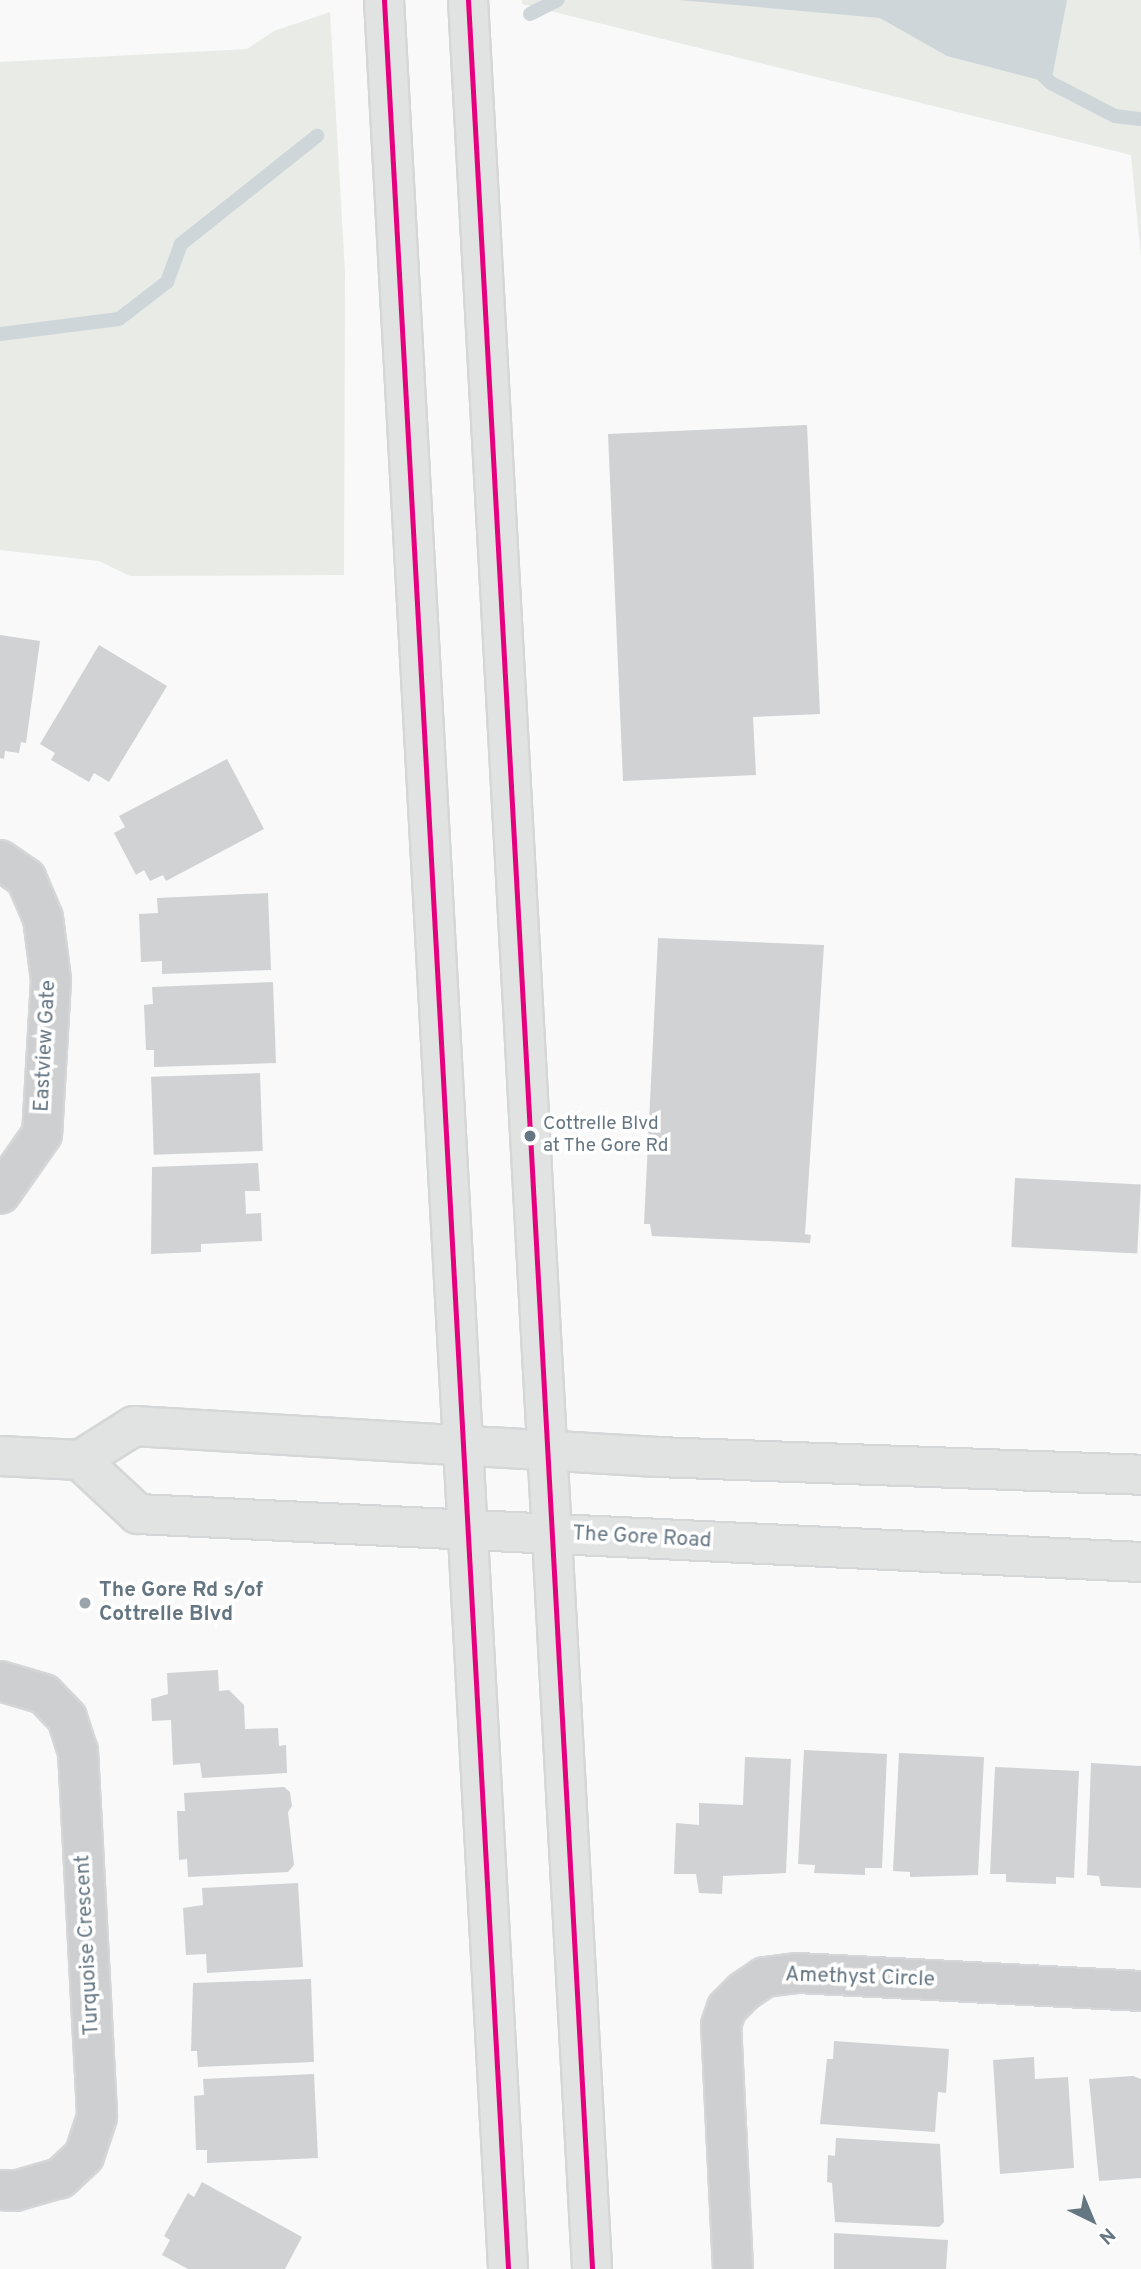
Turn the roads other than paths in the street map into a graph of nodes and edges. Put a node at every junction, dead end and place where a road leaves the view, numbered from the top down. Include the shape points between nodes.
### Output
1 (384, 0) edge
2 (468, 0) edge
3 (0, 860) edge
4 (0, 1194) edge
5 (460, 1444) junction
6 (545, 1450) junction
7 (0, 1456) edge
8 (80, 1460) junction
9 (1141, 1475) edge
10 (465, 1529) junction
11 (550, 1534) junction
12 (1141, 1562) edge
13 (0, 1681) edge
14 (1141, 1991) edge
15 (0, 2190) edge
16 (508, 2269) edge
17 (592, 2269) edge
18 (733, 2269) edge

1 - 5 main road
2 - 6 main road
3 - 4 street, Eastview Gate via 26,878 43,918 51,980 42,1134
5 - 6 main road
5 - 8 main road via 134,1426
5 - 10 main road
6 - 9 main road
6 - 11 main road
7 - 8 main road
8 - 10 main road, The Gore Road via 138,1514
10 - 11 main road, The Gore Road
10 - 16 main road
11 - 12 main road, The Gore Road
11 - 17 main road
13 - 15 street, Turquoise Crescent via 44,1694 67,1718 78,1751 97,2117 83,2156 60,2178 15,2191
14 - 18 street, Amethyst Circle via 798,1973 765,1978 744,1991 727,2008 720,2025

